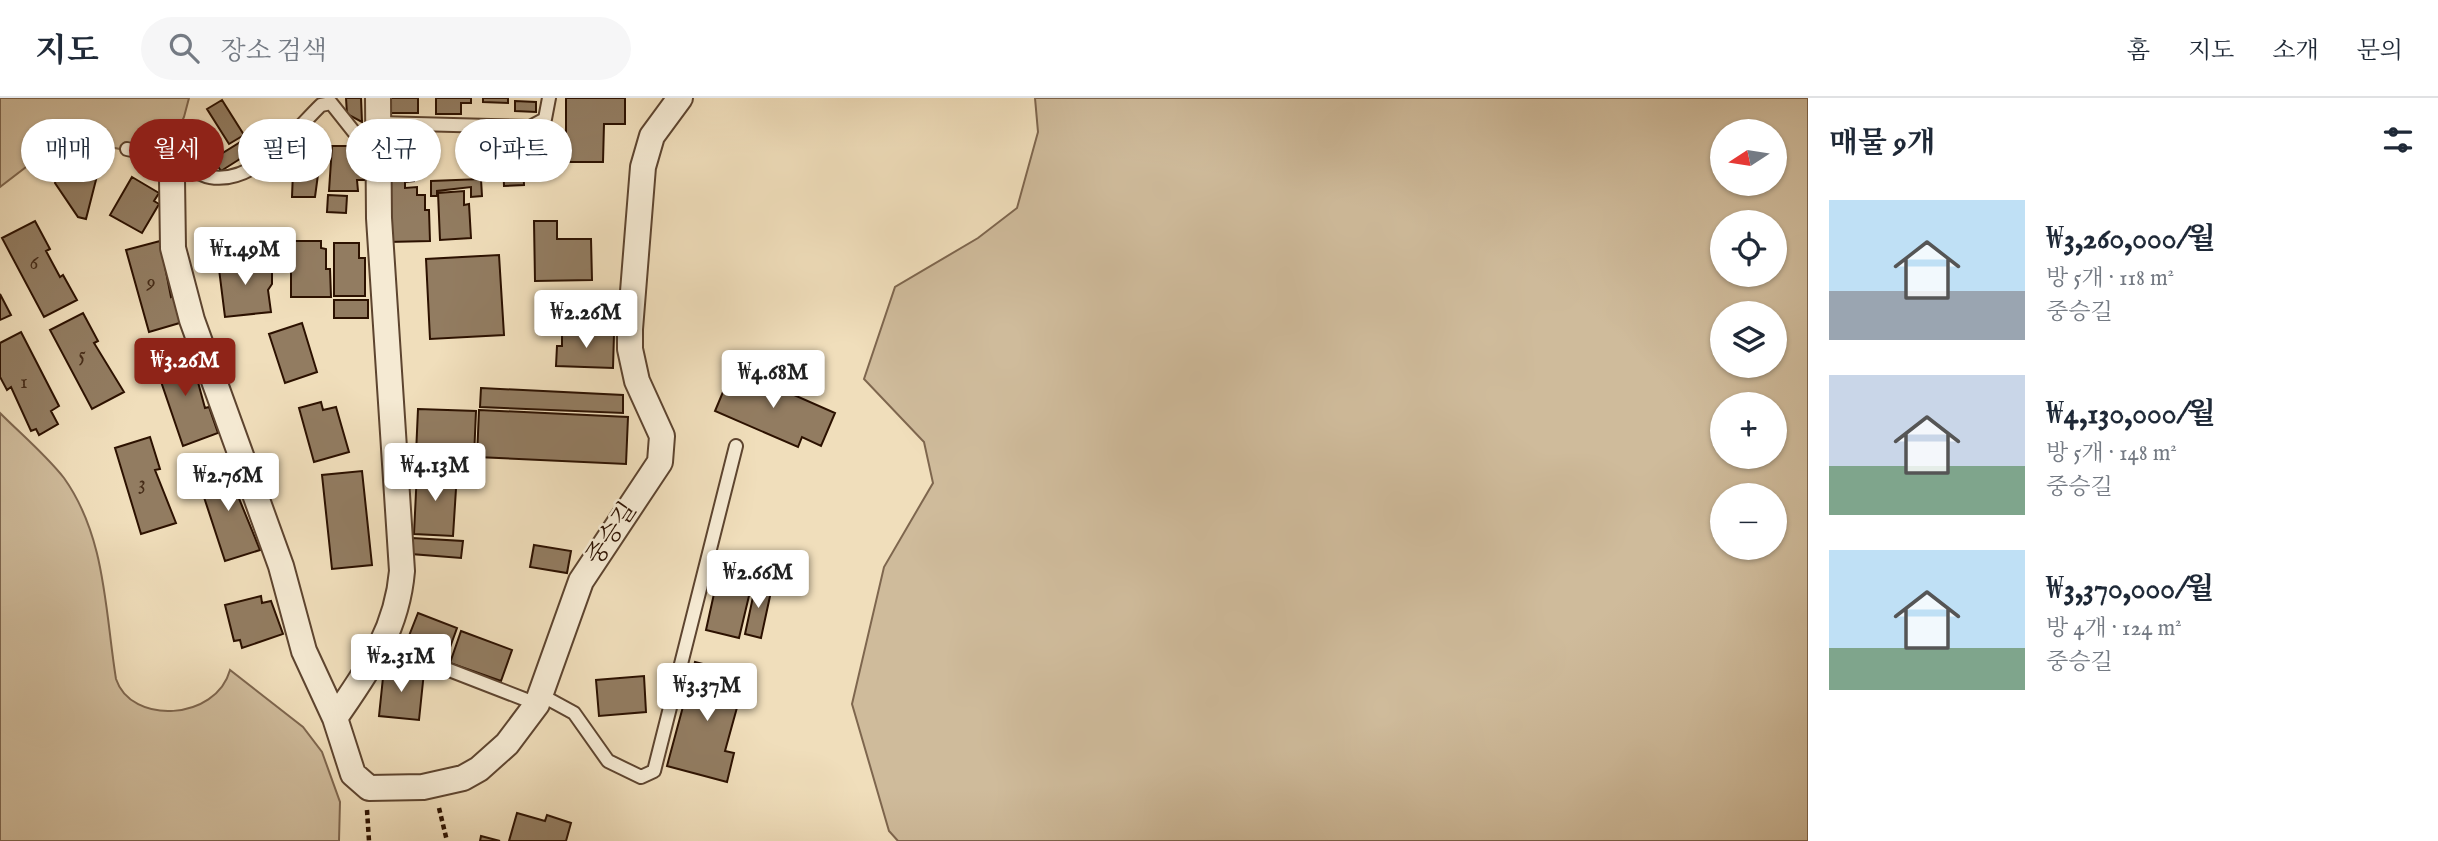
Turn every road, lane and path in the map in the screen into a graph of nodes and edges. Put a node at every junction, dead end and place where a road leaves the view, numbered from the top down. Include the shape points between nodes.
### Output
1 (378, 98) edge
2 (549, 98) edge
3 (680, 98) edge
4 (346, 119) edge
5 (378, 119) edge
6 (441, 129) edge
7 (224, 176) edge
8 (172, 182) edge
9 (379, 182) edge
10 (736, 446) dead end
11 (382, 644) junction
12 (539, 700) junction
13 (335, 718) junction
14 (434, 785) junction
15 (447, 841) edge

1 - 5 street
2 - 6 lane via 545,119 538,125
3 - 12 street, 중승길 via 652,136 643,167 630,329 637,380 662,436 660,462 581,581
4 - 7 lane via 334,104 326,103 260,163
8 - 13 street, 중승길 via 173,248 192,320 281,566 304,651
9 - 11 street via 402,571 393,624
10 - 12 lane via 654,771 641,777 608,761 574,713
11 - 12 lane
11 - 13 street
12 - 14 street, 중승길 via 507,744 480,769 454,782
13 - 14 street, 중승길 via 361,783 369,788
14 - 15 path

